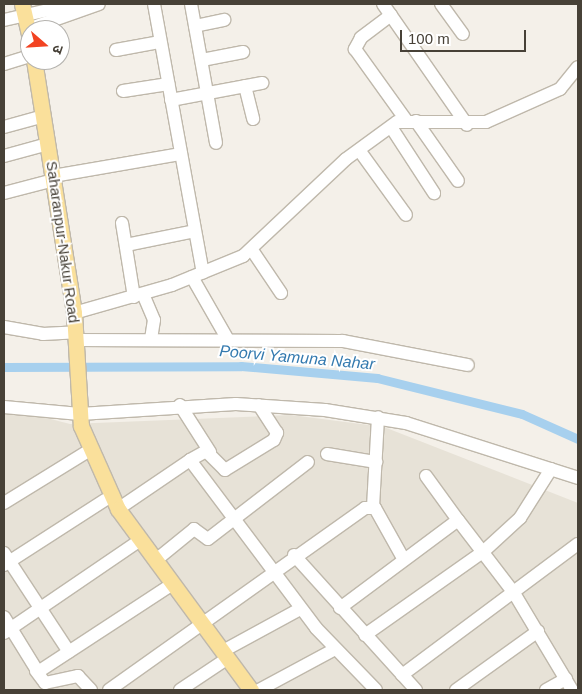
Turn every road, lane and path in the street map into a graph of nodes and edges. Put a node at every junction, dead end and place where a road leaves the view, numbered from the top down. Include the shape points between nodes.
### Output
1 (76, 4) edge
2 (99, 4) edge
3 (154, 4) edge
4 (191, 4) edge
5 (384, 4) edge
6 (441, 4) edge
7 (391, 15) junction
8 (4, 20) edge
9 (32, 20) edge
10 (34, 20) edge
11 (224, 20) dead end
12 (20, 21) edge
13 (195, 26) junction
14 (463, 34) dead end
15 (160, 42) junction
16 (116, 50) dead end
17 (243, 52) dead end
18 (20, 59) edge
19 (202, 60) junction
20 (4, 64) edge
21 (578, 67) edge
22 (36, 70) edge
23 (262, 83) dead end
24 (168, 84) junction
25 (245, 86) junction
26 (123, 91) dead end
27 (208, 93) junction
28 (171, 100) junction
29 (44, 116) junction
30 (253, 119) dead end
31 (411, 120) junction
32 (467, 125) junction
33 (4, 126) edge
34 (391, 127) junction
35 (216, 143) dead end
36 (48, 144) junction
37 (359, 150) junction
38 (181, 154) junction
39 (4, 156) edge
40 (53, 178) junction
41 (458, 181) dead end
42 (4, 193) edge
43 (434, 194) dead end
44 (406, 215) dead end
45 (122, 223) dead end
46 (195, 231) junction
47 (126, 245) junction
48 (252, 250) junction
49 (197, 275) junction
50 (281, 293) dead end
51 (139, 296) junction
52 (74, 313) junction
53 (4, 327) edge
54 (151, 338) junction
55 (227, 338) junction
56 (76, 340) junction
57 (468, 365) dead end
58 (180, 405) junction
59 (259, 405) junction
60 (4, 407) edge
61 (80, 415) junction
62 (378, 417) junction
63 (210, 452) junction
64 (85, 453) junction
65 (327, 454) dead end
66 (190, 460) junction
67 (308, 462) dead end
68 (376, 462) junction
69 (551, 469) junction
70 (426, 476) dead end
71 (578, 478) edge
72 (105, 500) junction
73 (4, 503) edge
74 (373, 507) junction
75 (118, 509) junction
76 (234, 520) junction
77 (458, 520) junction
78 (136, 544) junction
79 (578, 544) edge
80 (484, 551) junction
81 (294, 556) junction
82 (403, 558) junction
83 (6, 560) edge
84 (156, 560) junction
85 (272, 571) junction
86 (168, 587) junction
87 (514, 593) junction
88 (340, 608) junction
89 (40, 609) junction
90 (300, 609) junction
91 (4, 617) edge
92 (200, 625) junction
93 (7, 631) edge
94 (538, 632) junction
95 (365, 635) junction
96 (335, 649) junction
97 (70, 652) junction
98 (222, 656) junction
99 (36, 671) junction
100 (402, 676) junction
101 (569, 685) edge
102 (91, 690) edge
103 (109, 690) edge
104 (180, 690) edge
105 (242, 690) edge
106 (251, 690) edge
107 (259, 690) edge
108 (376, 690) edge
109 (416, 690) edge
110 (456, 690) edge
111 (546, 690) edge

1 - 9 street
2 - 10 street
3 - 15 street
4 - 13 street
5 - 7 street
6 - 14 street
7 - 31 street via 361,38 355,49
7 - 32 street
8 - 12 street
11 - 13 street
13 - 19 street
15 - 16 street
15 - 24 street
17 - 19 street
18 - 20 street
19 - 27 street
21 - 32 street via 548,95 496,119
22 - 29 main road, Saharanpur-Nakur Road
23 - 25 street
24 - 26 street
24 - 28 street
25 - 27 street
25 - 30 street
27 - 28 street
27 - 35 street
28 - 38 street
29 - 33 street
29 - 36 main road, Saharanpur-Nakur Road
31 - 32 street
31 - 34 street
31 - 41 street
34 - 37 street
34 - 43 street
36 - 39 street
36 - 40 main road, Saharanpur-Nakur Road
37 - 44 street
37 - 48 street via 292,206
38 - 40 street
38 - 46 street
40 - 42 street
40 - 52 main road, Saharanpur-Nakur Road
45 - 47 street
46 - 47 street
46 - 49 street
47 - 51 street
48 - 49 street
48 - 50 street
49 - 51 street
49 - 55 street
51 - 52 street
51 - 54 street via 154,320
52 - 56 main road, Saharanpur-Nakur Road
53 - 56 street
54 - 55 street
54 - 56 street
55 - 57 street via 343,341
56 - 61 main road, Saharanpur-Nakur Road
58 - 59 street
58 - 61 street
58 - 63 street
59 - 62 street
59 - 63 street via 277,433 274,440 225,470
60 - 61 street
61 - 64 main road, Saharanpur-Nakur Road
61 - 75 main road, Saharanpur-Nakur Road
62 - 68 street
62 - 69 street
63 - 66 street
64 - 72 main road, Saharanpur-Nakur Road
64 - 73 street
65 - 68 street
66 - 75 street
66 - 76 street
67 - 76 street
68 - 74 street
69 - 71 street
69 - 80 street via 520,518
70 - 77 street
72 - 78 main road, Saharanpur-Nakur Road
72 - 83 street
74 - 81 street
74 - 82 street
75 - 84 main road, Saharanpur-Nakur Road
76 - 84 street via 208,539 194,529
76 - 85 street
77 - 80 street
77 - 82 street
78 - 86 main road, Saharanpur-Nakur Road
78 - 89 street
79 - 87 street
80 - 87 street
80 - 95 street
81 - 85 street
81 - 88 street
82 - 88 street
83 - 89 street
84 - 92 main road, Saharanpur-Nakur Road
85 - 90 street
85 - 92 street
86 - 92 main road, Saharanpur-Nakur Road
86 - 97 street
87 - 94 street
87 - 100 street
88 - 95 street
89 - 93 street
89 - 97 street
90 - 96 street
90 - 98 street
91 - 93 street
92 - 98 main road, Saharanpur-Nakur Road
92 - 103 street
93 - 99 street
94 - 101 street
94 - 110 street
95 - 100 street
96 - 107 street
96 - 108 street
97 - 99 street
98 - 104 street
98 - 105 main road, Saharanpur-Nakur Road
98 - 106 main road, Saharanpur-Nakur Road
99 - 102 street via 45,683 78,676
100 - 109 street
101 - 111 street

